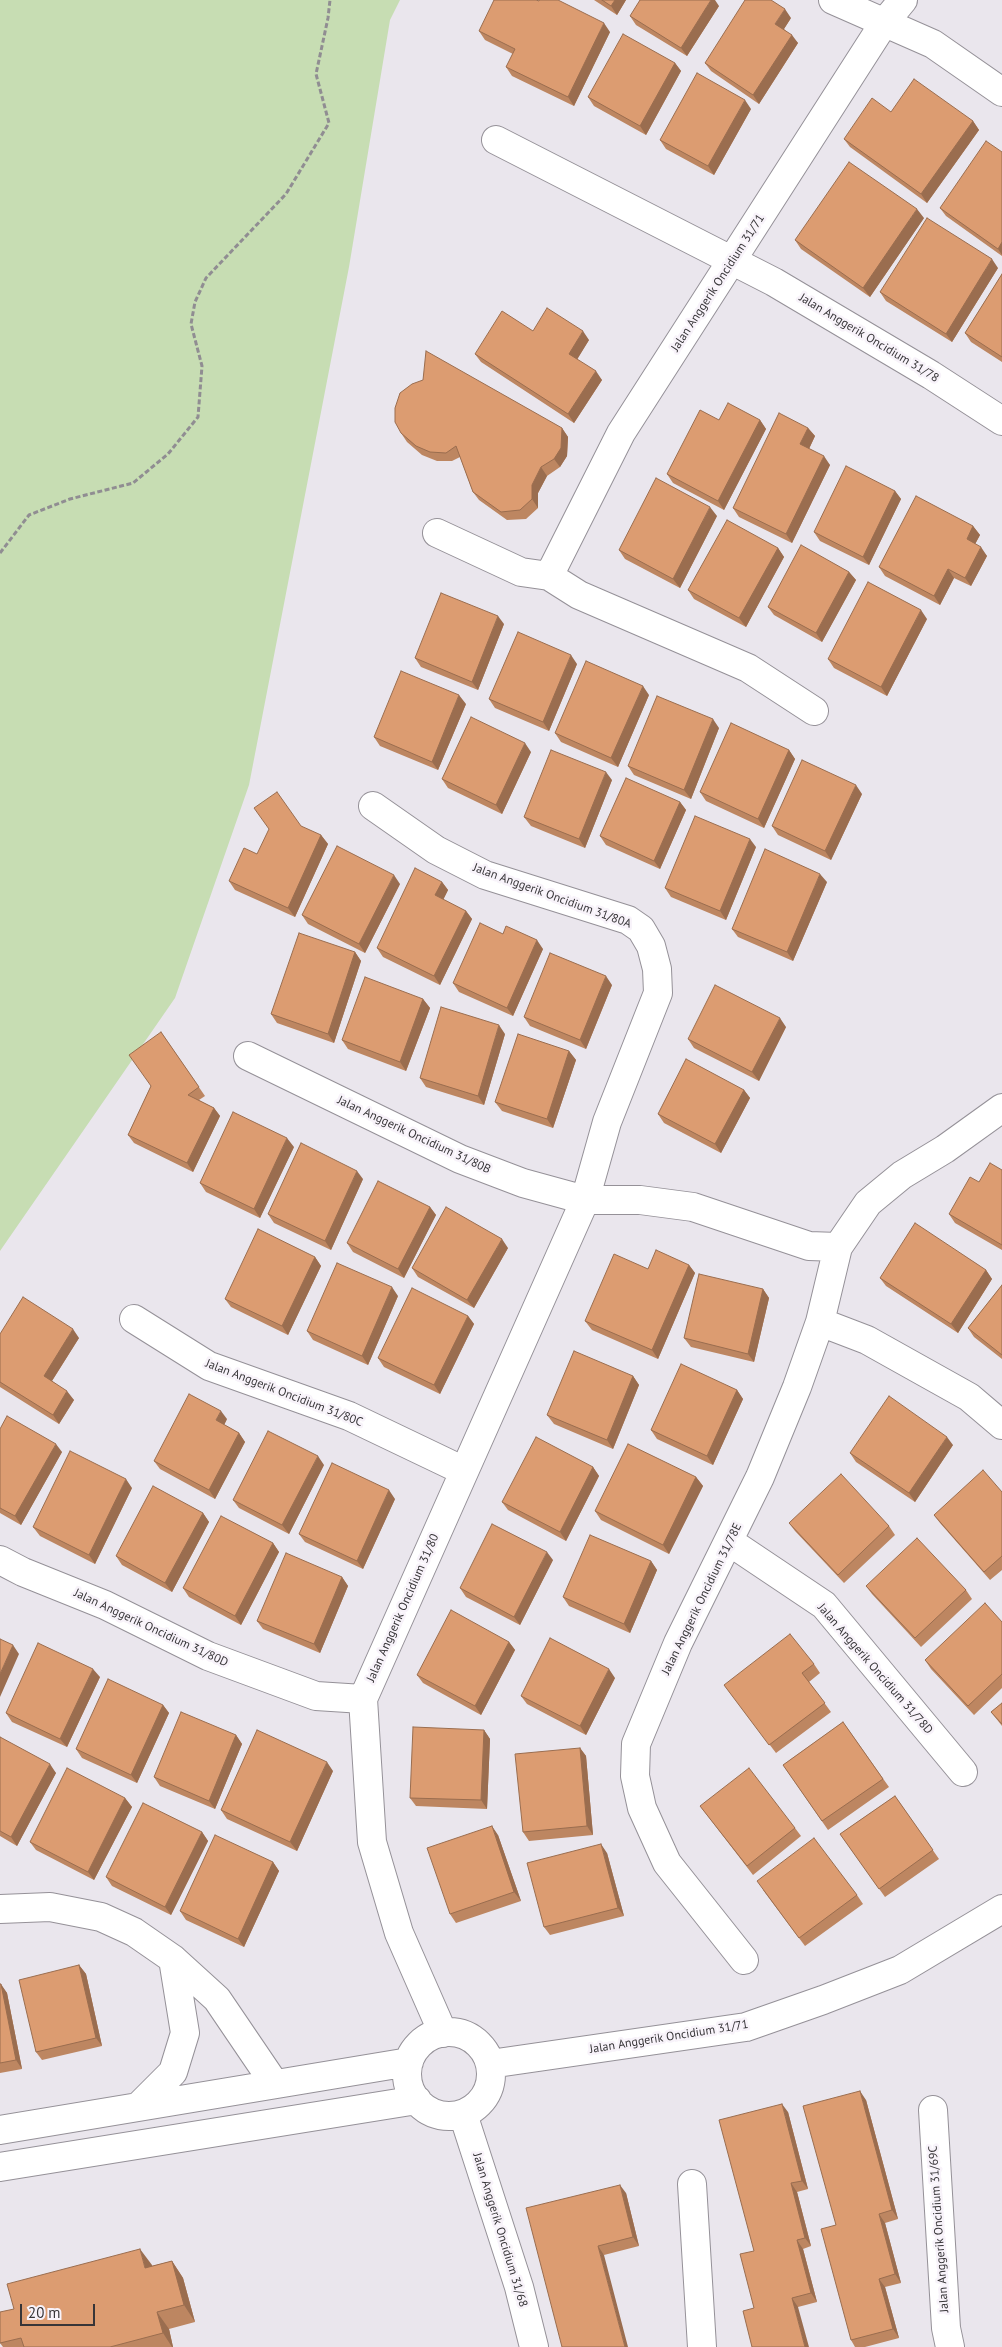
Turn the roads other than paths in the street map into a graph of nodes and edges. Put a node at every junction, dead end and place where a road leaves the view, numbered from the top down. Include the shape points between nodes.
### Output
1 (833, 0) edge
2 (904, 0) edge
3 (884, 23) junction
4 (1002, 92) edge
5 (496, 140) dead end
6 (733, 260) junction
7 (1002, 421) edge
8 (438, 533) dead end
9 (548, 576) junction
10 (814, 712) dead end
11 (373, 806) dead end
12 (248, 1056) dead end
13 (1002, 1109) edge
14 (585, 1200) junction
15 (838, 1247) junction
16 (134, 1319) dead end
17 (820, 1322) junction
18 (1002, 1425) edge
19 (464, 1471) junction
20 (730, 1542) junction
21 (0, 1560) edge
22 (363, 1699) junction
23 (963, 1772) dead end
24 (1002, 1908) edge
25 (0, 1910) edge
26 (173, 1959) junction
27 (744, 1960) dead end
28 (443, 2033) junction
29 (409, 2062) junction
30 (490, 2064) junction
31 (274, 2083) junction
32 (417, 2100) junction
33 (139, 2106) junction
34 (933, 2110) dead end
35 (462, 2114) junction
36 (0, 2130) edge
37 (0, 2167) edge
38 (692, 2184) dead end
39 (534, 2347) edge
40 (702, 2347) edge
41 (950, 2347) edge

1 - 3 street
2 - 3 street, Jalan Anggerik Oncidium 31/71
3 - 4 street via 933,44
3 - 6 street, Jalan Anggerik Oncidium 31/71
5 - 6 street, Jalan Anggerik Oncidium 31/78
6 - 7 street, Jalan Anggerik Oncidium 31/78 via 915,365
6 - 9 street, Jalan Anggerik Oncidium 31/71 via 621,433
8 - 9 street via 521,572
9 - 10 street via 579,595 748,668
11 - 14 street, Jalan Anggerik Oncidium 31/80A via 436,850 485,875 628,920 641,929 651,946 657,969 658,993 607,1122
12 - 14 street, Jalan Anggerik Oncidium 31/80B via 460,1159 523,1183
13 - 15 street via 902,1175 868,1203
14 - 15 street via 640,1200 693,1207 809,1246
14 - 19 street, Jalan Anggerik Oncidium 31/80
15 - 17 street, Jalan Anggerik Oncidium 31/78E
16 - 19 street, Jalan Anggerik Oncidium 31/80C via 209,1366 348,1416
17 - 18 street via 867,1340 892,1354 969,1398
17 - 20 street, Jalan Anggerik Oncidium 31/78E via 760,1477
19 - 22 street, Jalan Anggerik Oncidium 31/80
20 - 23 street, Jalan Anggerik Oncidium 31/78D via 824,1605
20 - 27 street, Jalan Anggerik Oncidium 31/78E via 678,1643 636,1744 635,1776 642,1808 667,1863
21 - 22 street, Jalan Anggerik Oncidium 31/80D via 105,1605 208,1656 316,1696
22 - 28 street, Jalan Anggerik Oncidium 31/80 via 372,1842 399,1933
24 - 30 street, Jalan Anggerik Oncidium 31/71 via 900,1970 746,2027
25 - 26 street via 50,1907 100,1917 134,1932
26 - 31 street via 217,1999
26 - 33 street via 185,2033 173,2072
28 - 29 street via 428,2038 416,2048
28 - 30 street via 455,2033 478,2044
29 - 31 street
29 - 32 street via 408,2082
30 - 35 street via 491,2080 486,2095 476,2107
31 - 33 street
32 - 35 street via 438,2114
32 - 37 street
33 - 36 street
34 - 41 street, Jalan Anggerik Oncidium 31/69C via 944,2309
35 - 39 street, Jalan Anggerik Oncidium 31/68
38 - 40 street

